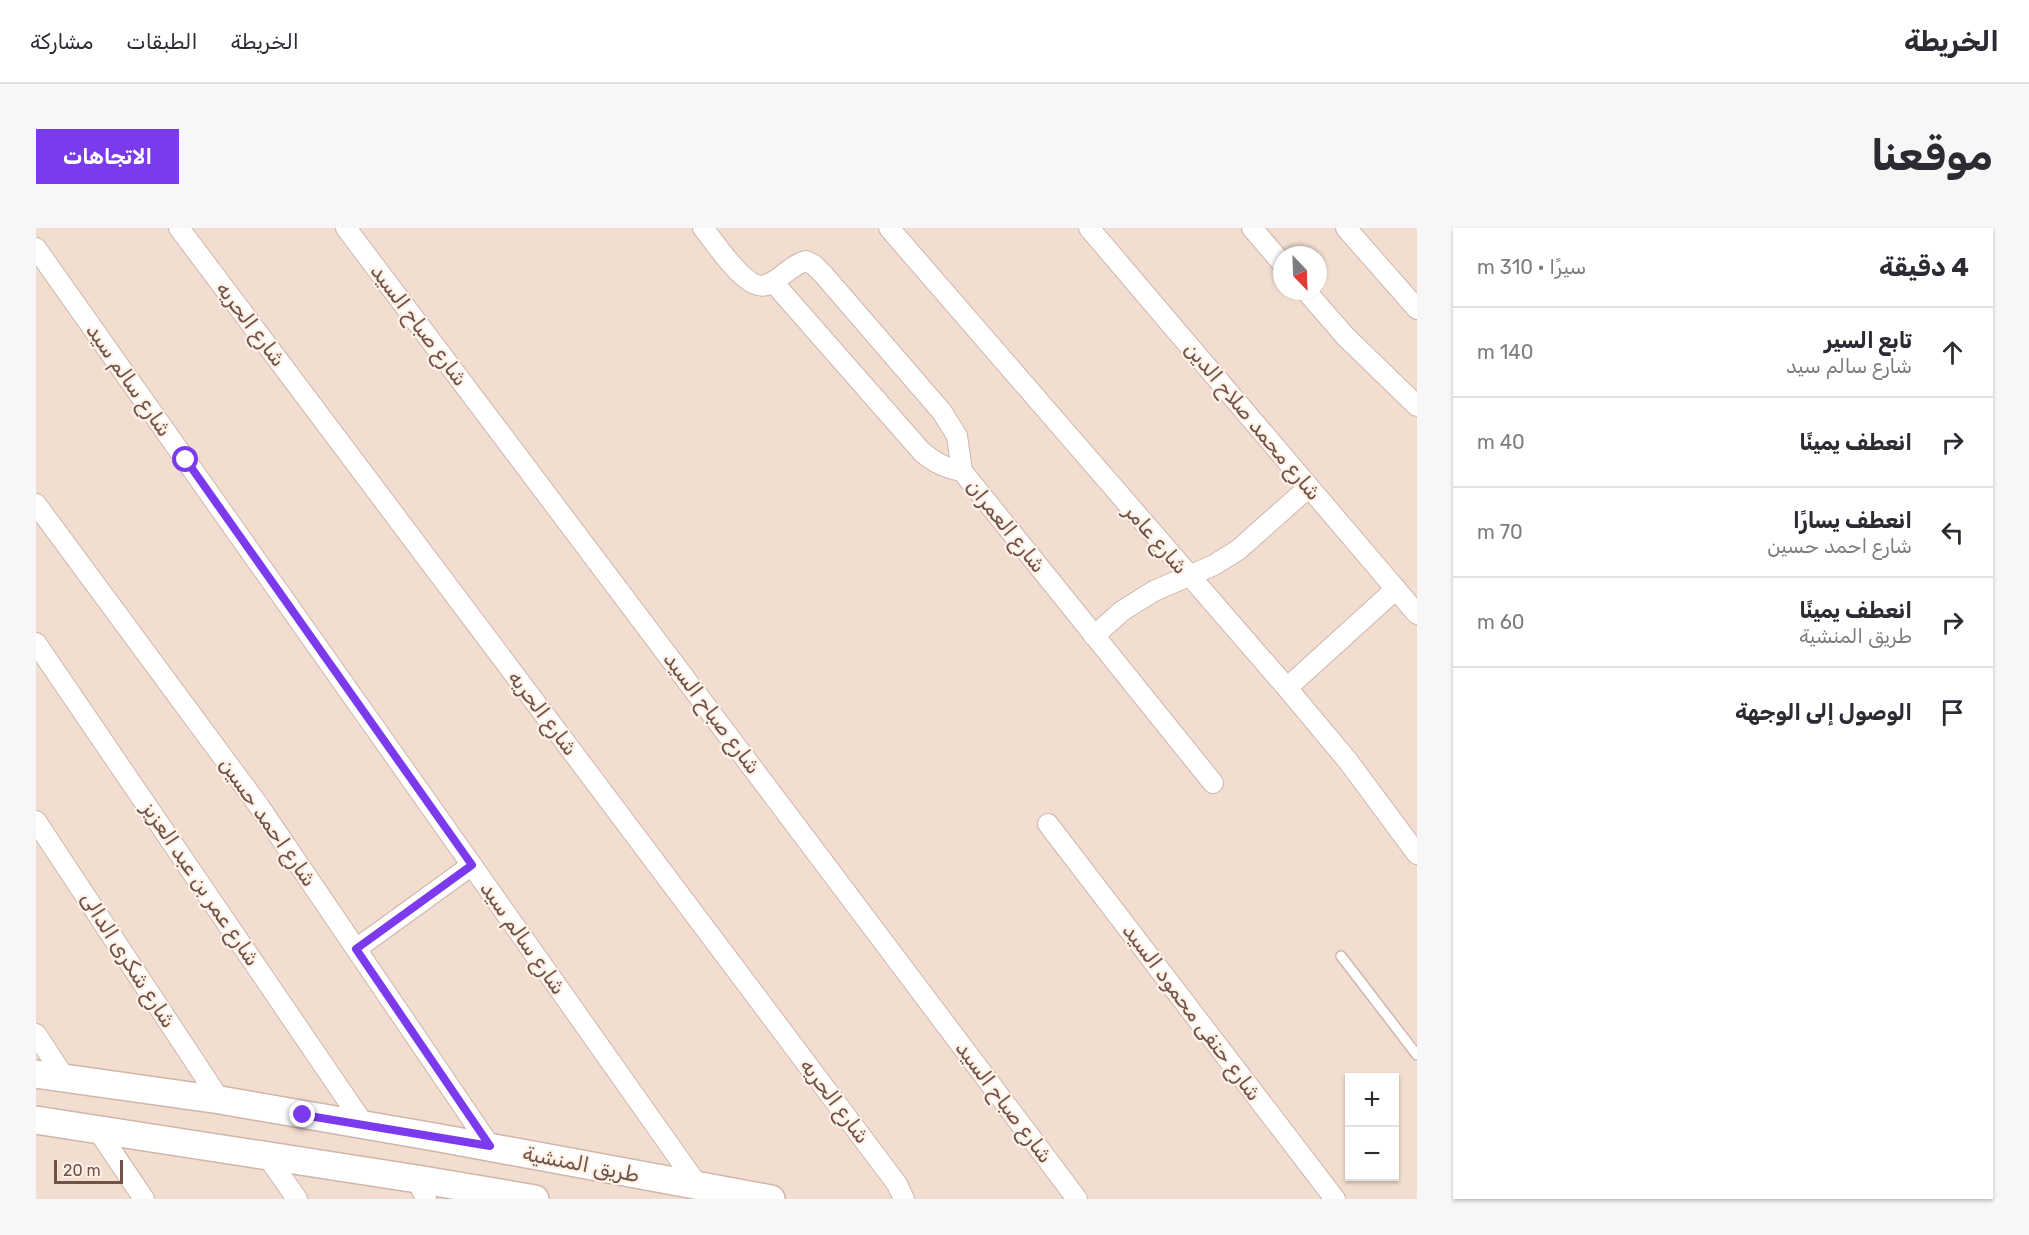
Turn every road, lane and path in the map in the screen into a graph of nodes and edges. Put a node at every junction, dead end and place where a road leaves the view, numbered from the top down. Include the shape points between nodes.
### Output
1 (179, 228) edge
2 (346, 228) edge
3 (703, 228) edge
4 (889, 228) edge
5 (1089, 228) edge
6 (1252, 228) edge
7 (1346, 228) edge
8 (36, 248) edge
9 (1273, 252) edge
10 (773, 282) junction
11 (1314, 300) edge
12 (1417, 309) edge
13 (1417, 406) edge
14 (962, 471) junction
15 (1309, 487) junction
16 (36, 504) edge
17 (1188, 576) junction
18 (1396, 589) junction
19 (1417, 614) edge
20 (1094, 636) junction
21 (36, 643) edge
22 (1287, 688) junction
23 (1213, 783) dead end
24 (36, 821) edge
25 (1048, 824) dead end
26 (1417, 854) edge
27 (472, 865) junction
28 (356, 949) junction
29 (1341, 957) dead end
30 (36, 1034) edge
31 (1417, 1054) edge
32 (36, 1074) edge
33 (65, 1078) junction
34 (219, 1100) junction
35 (36, 1120) edge
36 (365, 1126) junction
37 (97, 1129) junction
38 (490, 1146) junction
39 (267, 1155) junction
40 (699, 1187) junction
41 (422, 1189) edge
42 (144, 1199) edge
43 (297, 1199) edge
44 (535, 1199) edge
45 (771, 1199) edge
46 (904, 1199) edge
47 (1077, 1199) edge
48 (1335, 1199) edge

1 - 46 street, شارع الحريه via 897,1184
2 - 47 street, شارع صباح السيد
3 - 10 street via 744,278 754,285
4 - 17 street, شارع عامر
5 - 15 street, شارع محمد صلاح الدين
6 - 9 street
7 - 12 street
8 - 27 street, شارع سالم سيد
10 - 14 street via 922,452 934,462
10 - 14 street, شارع العمران via 797,263 806,261 814,265 951,425 960,447
11 - 13 street via 1359,351
14 - 20 street, شارع العمران
15 - 17 street via 1238,550
15 - 18 street, شارع محمد صلاح الدين
16 - 28 street, شارع احمد حسين via 259,806
17 - 20 street via 1122,611
17 - 22 street, شارع عامر
18 - 19 street, شارع محمد صلاح الدين
18 - 22 street
20 - 23 street, شارع العمران
21 - 36 street, شارع عمر بن عبد العزيز
22 - 26 street, شارع عامر via 1348,761
24 - 34 street, شارع شكرى الدالى
25 - 48 street, شارع حنفى محمود السيد
27 - 28 street
27 - 40 street, شارع سالم سيد
28 - 38 street, شارع احمد حسين
29 - 31 lane
30 - 33 street
32 - 33 street, طريق المنشية
33 - 34 street, طريق المنشية
34 - 36 street, طريق المنشية
35 - 37 street, طريق المنشية
36 - 38 street, طريق المنشية
37 - 39 street, طريق المنشية
37 - 42 street
38 - 40 street, طريق المنشية
39 - 41 street, طريق المنشية
39 - 43 street
40 - 45 street, طريق المنشية
41 - 44 street, طريق المنشية

